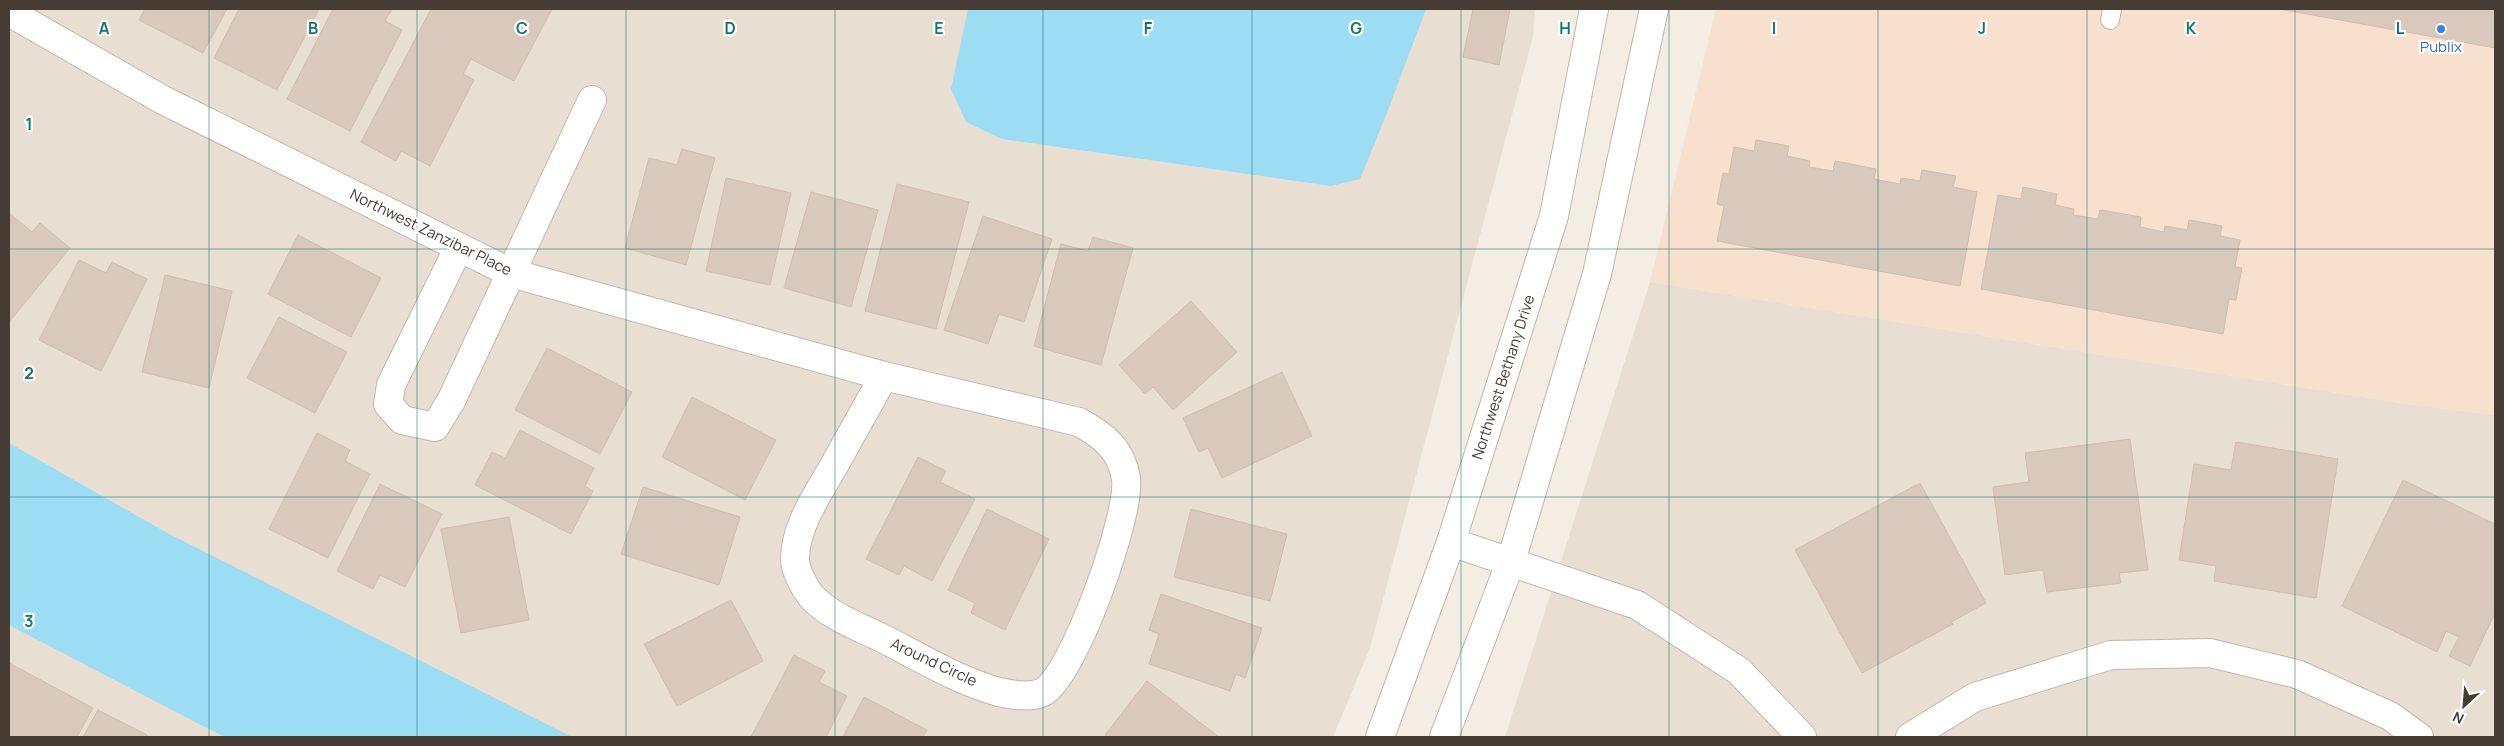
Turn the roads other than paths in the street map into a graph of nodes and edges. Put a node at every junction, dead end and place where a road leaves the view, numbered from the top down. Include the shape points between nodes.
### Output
1 (1594, 9) edge
2 (1654, 9) edge
3 (9, 12) edge
4 (592, 100) dead end
5 (459, 247) junction
6 (511, 273) junction
7 (884, 376) junction
8 (1451, 542) junction
9 (1510, 561) junction
10 (1380, 737) edge
11 (1444, 737) edge
12 (1802, 737) edge
13 (1910, 737) edge
14 (2419, 737) edge

1 - 8 street, Northwest Bethany Drive via 1554,216
2 - 9 street via 1597,274
3 - 5 street, Northwest Zanzibar Place via 163,100
4 - 6 street
5 - 6 street, Northwest Zanzibar Place
5 - 6 street via 391,385 388,404 402,420 435,426 451,401
6 - 7 street, Northwest Zanzibar Place
7 - 7 street, Around Circle via 811,506 796,544 795,561 800,577 811,595 831,612 945,670 999,692 1026,696 1042,692 1056,682 1069,661 1094,603 1126,498 1121,458 1110,443 1079,422
8 - 9 street
8 - 10 street, Northwest Bethany Drive
9 - 11 street
9 - 12 street via 1637,605 1739,671
13 - 14 street via 1975,697 2111,656 2210,653 2297,674 2390,716

